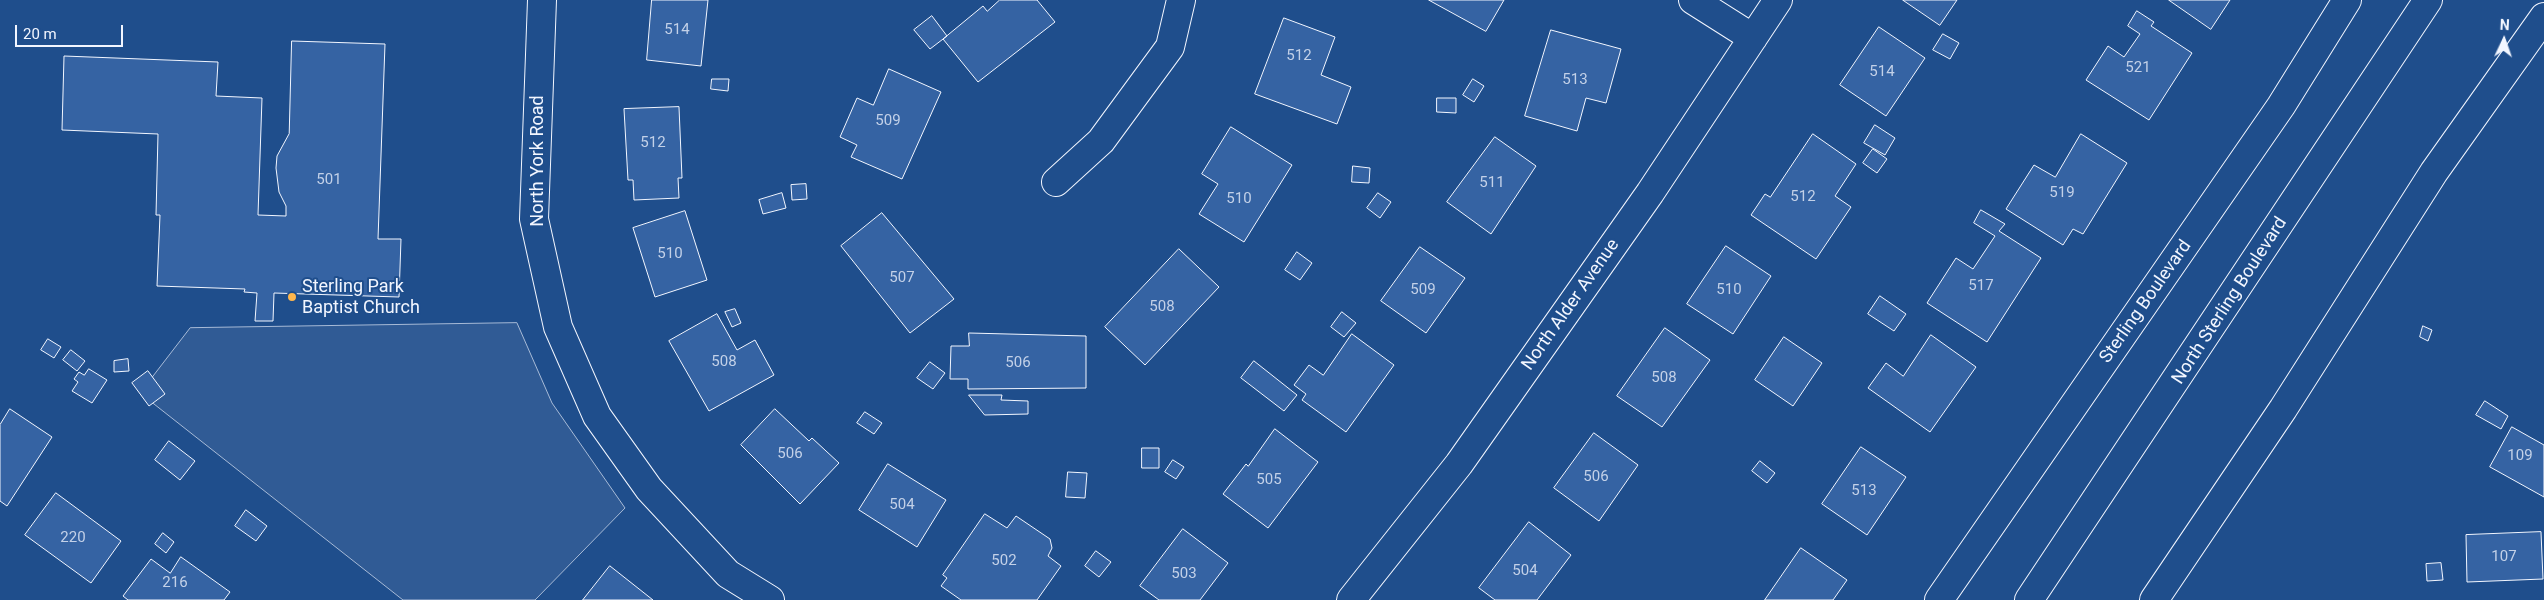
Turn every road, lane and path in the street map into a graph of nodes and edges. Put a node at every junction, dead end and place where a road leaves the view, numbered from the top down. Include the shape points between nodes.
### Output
1 (542, 0) edge
2 (1181, 0) edge
3 (1693, 0) edge
4 (1778, 0) edge
5 (2347, 0) edge
6 (2428, 0) edge
7 (2544, 18) edge
8 (1753, 38) junction
9 (1056, 182) dead end
10 (770, 600) edge
11 (1351, 600) edge
12 (1939, 600) edge
13 (2029, 600) edge
14 (2154, 600) edge

1 - 10 street, North York Road via 534,219 558,327 597,416 649,489 728,574
2 - 9 street via 1170,47 1101,141
3 - 8 street
4 - 8 street, North Alder Avenue
5 - 12 street, Sterling Boulevard via 2281,106
6 - 13 street, North Sterling Boulevard
7 - 14 street via 2434,172 2284,409
8 - 11 street, North Alder Avenue via 1650,193 1458,464

